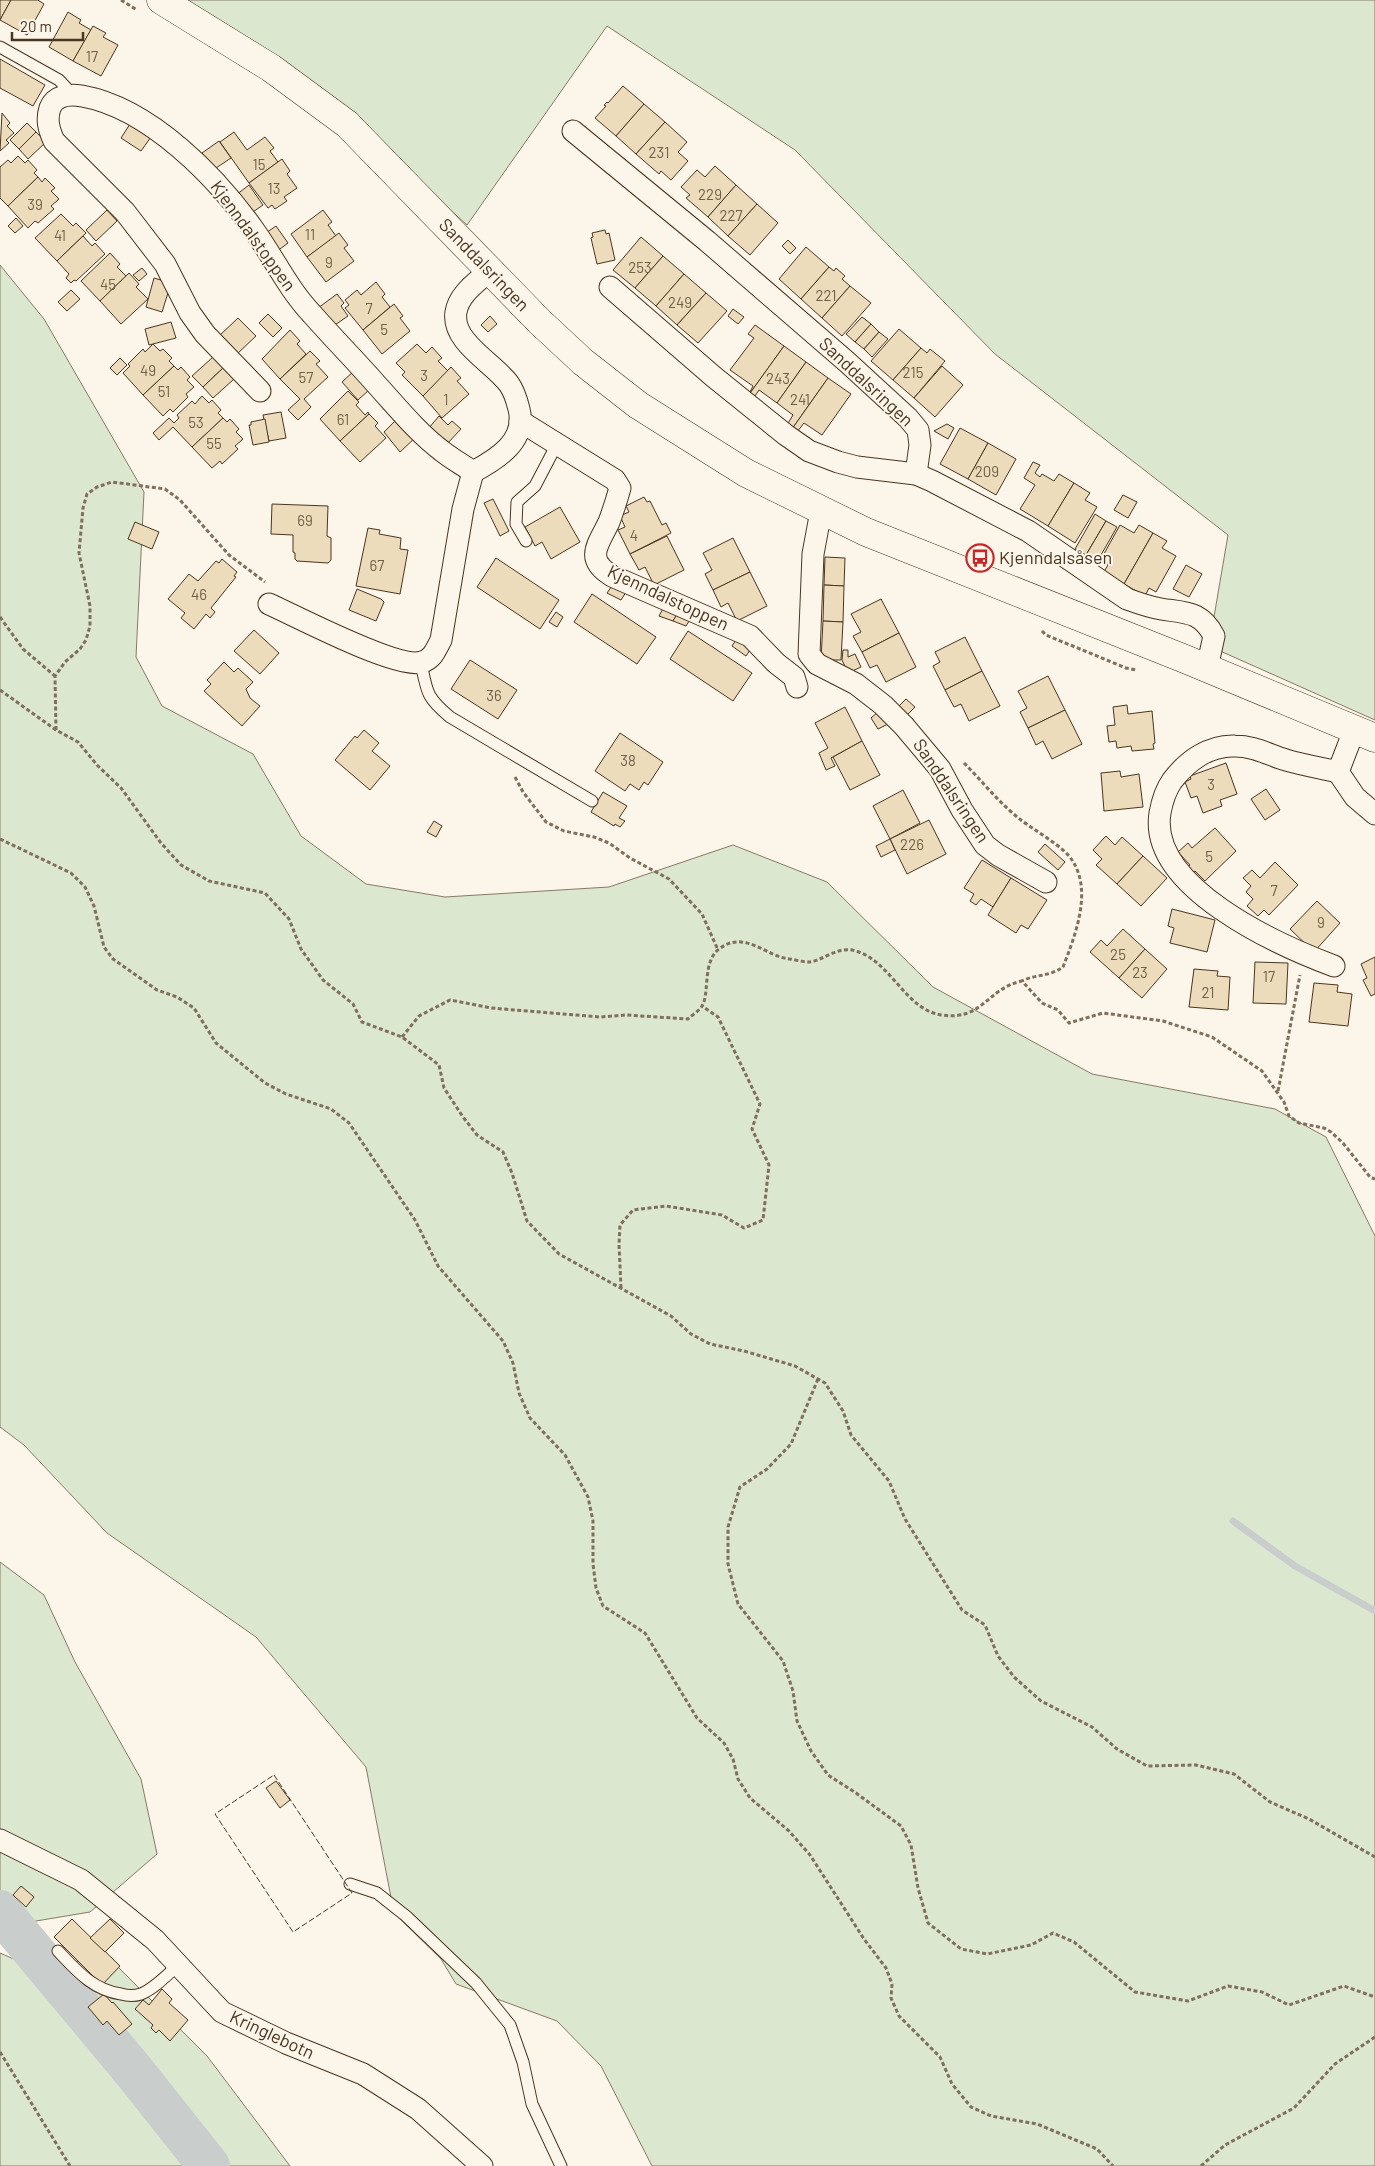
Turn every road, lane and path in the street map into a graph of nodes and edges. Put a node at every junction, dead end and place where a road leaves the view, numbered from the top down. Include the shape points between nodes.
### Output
1 (161, 0) edge
2 (0, 47) edge
3 (72, 94) junction
4 (574, 131) dead end
5 (489, 271) junction
6 (610, 287) dead end
7 (260, 391) dead end
8 (520, 421) junction
9 (557, 444) junction
10 (474, 472) junction
11 (916, 474) junction
12 (821, 511) junction
13 (526, 541) dead end
14 (276, 607) joint
15 (0, 617) edge
16 (421, 663) junction
17 (1207, 668) junction
18 (55, 676) junction
19 (797, 687) dead end
20 (0, 690) edge
21 (56, 730) junction
22 (1365, 733) edge
23 (506, 750) junction
24 (959, 758) dead end
25 (1338, 772) junction
26 (592, 801) dead end
27 (1375, 814) edge
28 (0, 839) edge
29 (1046, 882) dead end
30 (718, 950) junction
31 (1304, 955) junction
32 (1334, 966) dead end
33 (1022, 981) junction
34 (702, 1006) junction
35 (402, 1037) junction
36 (1277, 1092) junction
37 (1375, 1179) edge
38 (622, 1288) junction
39 (818, 1379) junction
40 (0, 1840) edge
41 (1375, 1857) edge
42 (350, 1884) dead end
43 (58, 1952) dead end
44 (178, 1964) junction
45 (1375, 1997) edge
46 (1375, 2037) edge
47 (0, 2052) edge
48 (70, 2166) edge
49 (482, 2166) edge
50 (562, 2166) edge
51 (1113, 2166) edge
52 (1201, 2166) edge

1 - 5 main road, Sanddalsringen via 271,68 347,124
2 - 3 lane via 59,80
3 - 7 street via 60,97 51,105 48,128 54,141 125,212 165,264 190,313 205,334
3 - 10 street, Kjenndalstoppen via 94,98 128,113 175,144 203,170 256,233 310,312 413,426
4 - 11 street, Sanddalsringen via 707,241 908,418 918,430 920,445
5 - 8 street via 459,302 457,329 509,385 517,402
5 - 12 main road, Sanddalsringen via 583,362 638,404 746,473
6 - 11 street via 714,377 809,451 857,467
8 - 9 street, Kjenndalstoppen
8 - 10 street via 514,440 506,451
9 - 13 lane via 535,486 517,502 516,524
9 - 19 street, Kjenndalstoppen via 616,480 620,488 595,550 602,570 750,636 794,677
10 - 16 street via 463,509 440,640 431,658
11 - 17 street via 1028,531 1127,599 1199,617 1214,636
12 - 17 main road, Sanddalsringen
12 - 29 street, Sanddalsringen via 813,554 809,654 817,664 856,684 904,726 940,769 985,845
14 - 16 street via 385,656 409,664
14 - 18 path via 287,598 229,555 180,500 165,488 112,482 97,487 85,501 79,553 90,606 90,626 80,649
15 - 18 path via 23,649
16 - 23 lane via 432,702 450,717
17 - 22 main road, Sanddalsringen
18 - 21 path
20 - 21 path
21 - 35 path via 78,742 121,788 181,865 209,881 265,893 289,919 301,949 323,980 353,1004 362,1022
22 - 25 street
23 - 26 lane
23 - 30 path via 510,768 523,792 546,822 564,831 609,843 669,880 702,914
24 - 33 path via 1019,819 1072,859 1079,875 1082,891 1080,912 1063,967 1048,976
25 - 27 street via 1355,797
25 - 31 street via 1286,760 1251,747 1218,747 1192,759 1180,770 1168,786 1162,802 1160,837 1175,869 1232,916
28 - 51 path via 71,873 85,887 94,906 104,947 113,959 157,990 178,997 194,1008 216,1043 258,1077 286,1094 331,1110 349,1123 415,1220 438,1266 503,1341 530,1418 565,1455 588,1497 594,1521 596,1588 603,1606 644,1633 697,1718 724,1743 733,1759 738,1779 750,1798 789,1831 810,1855 886,1968 898,2016 940,2057 952,2084 971,2107 992,2116 1037,2124 1097,2149
30 - 33 path via 732,943 754,944 784,959 810,962 831,952 855,950 879,963 921,1008 958,1017 980,1009 1009,984
30 - 34 path via 708,967
31 - 32 street
31 - 36 path
33 - 36 path via 1069,1023 1103,1013 1163,1021 1212,1037 1262,1071
34 - 35 path via 688,1019 626,1015 600,1017 491,1008 450,1000 419,1016
34 - 38 path via 718,1017 760,1104 752,1129 769,1165 763,1220 744,1228 722,1215 666,1206 633,1210 620,1225
35 - 38 path via 439,1065 444,1088 462,1117 477,1136 503,1152 527,1221 559,1254
36 - 37 path via 1289,1116 1299,1123 1331,1132
38 - 39 path via 671,1316 691,1334 710,1344 794,1366
39 - 41 path via 825,1382 843,1411 851,1435 889,1481 906,1519 962,1610 985,1625 998,1656 1014,1677 1041,1701 1092,1727 1117,1749 1147,1766 1196,1765 1234,1774 1270,1802 1309,1819
39 - 45 path via 791,1444 767,1469 740,1487 728,1527 731,1581 738,1604 783,1661 793,1691 797,1721 811,1751 828,1776 901,1826 911,1845 928,1923 961,1949 987,1954 1031,1945 1053,1933 1074,1942 1135,1992 1188,2001 1228,1986 1262,1992 1289,2004 1344,1986
40 - 44 street, Kringlebotn via 81,1880 155,1940
42 - 50 lane via 377,1893 406,1916 476,1983 510,2025 523,2062 532,2104
43 - 44 lane via 88,1982 108,1992 129,1996 152,1987
44 - 49 street, Kringlebotn via 222,2012 362,2074 418,2109
46 - 52 path via 1335,2064 1294,2108 1225,2145
47 - 48 path

